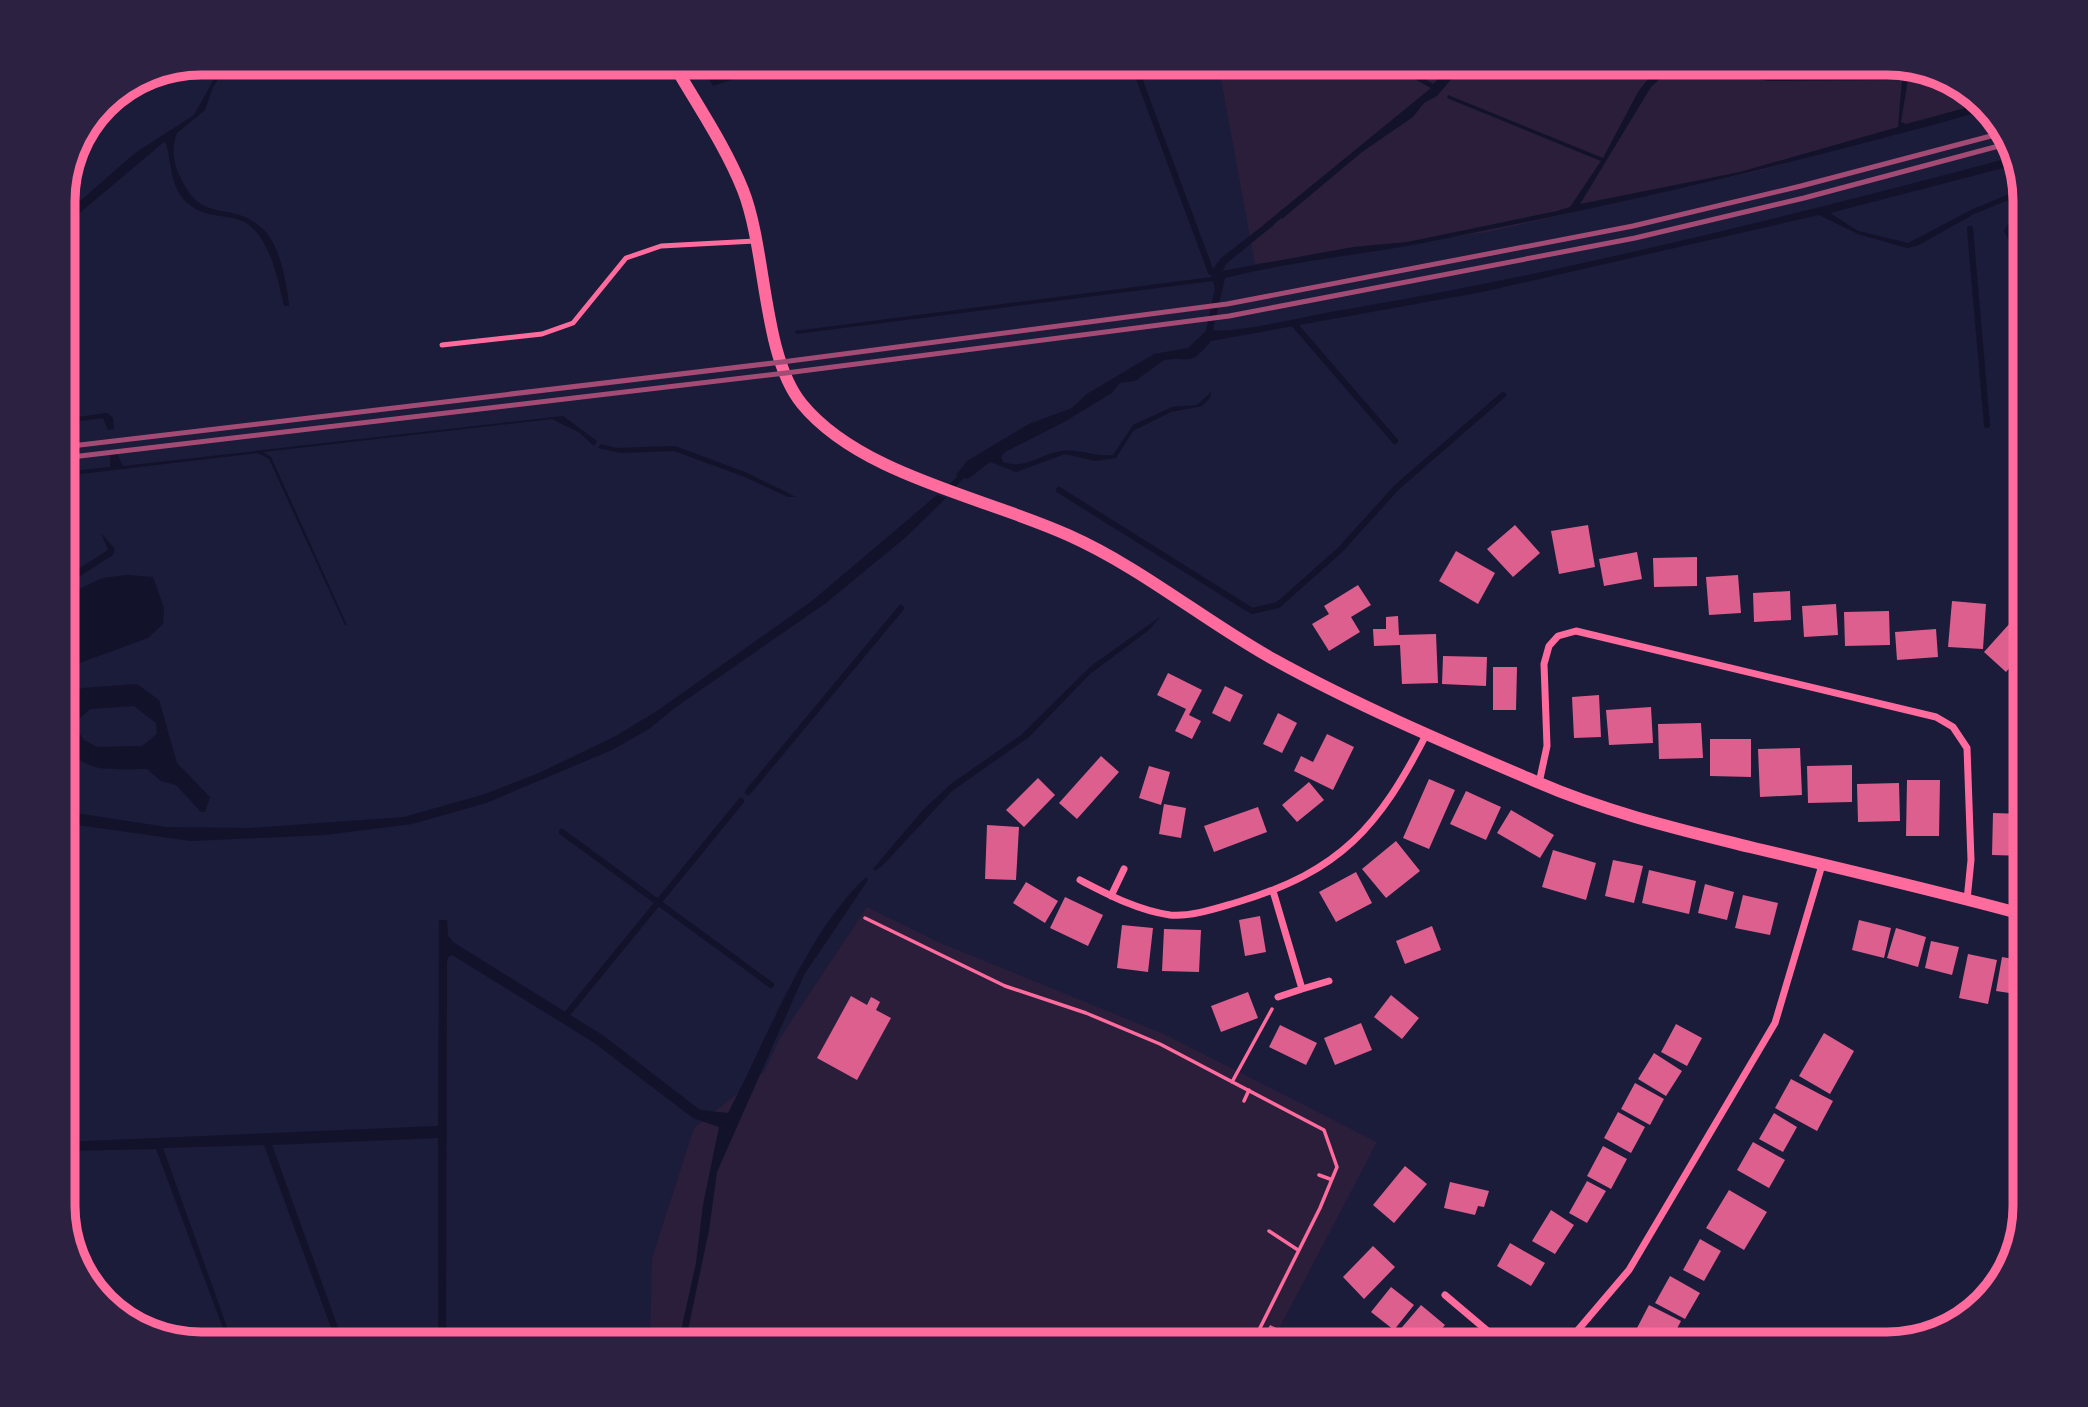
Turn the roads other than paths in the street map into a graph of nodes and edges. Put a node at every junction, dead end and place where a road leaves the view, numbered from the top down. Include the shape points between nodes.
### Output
1 (681, 76) edge
2 (758, 241) junction
3 (442, 345) dead end
4 (1427, 733) junction
5 (1539, 783) junction
6 (1822, 865) junction
7 (1124, 869) dead end
8 (1080, 880) dead end
9 (1273, 891) junction
10 (1111, 896) junction
11 (1967, 900) junction
12 (2013, 912) edge
13 (1329, 981) dead end
14 (1302, 989) junction
15 (1278, 997) road end
16 (1446, 1295) dead end
17 (1489, 1332) edge
18 (1576, 1332) edge

1 - 2 street via 744,191
2 - 3 lane via 661,246 626,257 573,323 542,334
2 - 4 street via 772,329 790,386 820,424 933,484 1068,534 1125,564 1270,657
4 - 5 street
4 - 9 street via 1404,779 1373,821 1332,860
5 - 6 street via 1658,825
5 - 11 street via 1546,746 1544,664 1549,646 1558,636 1576,631 1936,717 1953,727 1967,748 1972,860
6 - 11 street
6 - 18 street via 1775,1023 1629,1270
7 - 10 street
8 - 10 street
9 - 10 street via 1202,912 1173,915
9 - 14 street
11 - 12 street
13 - 14 street
14 - 15 street
16 - 17 street

